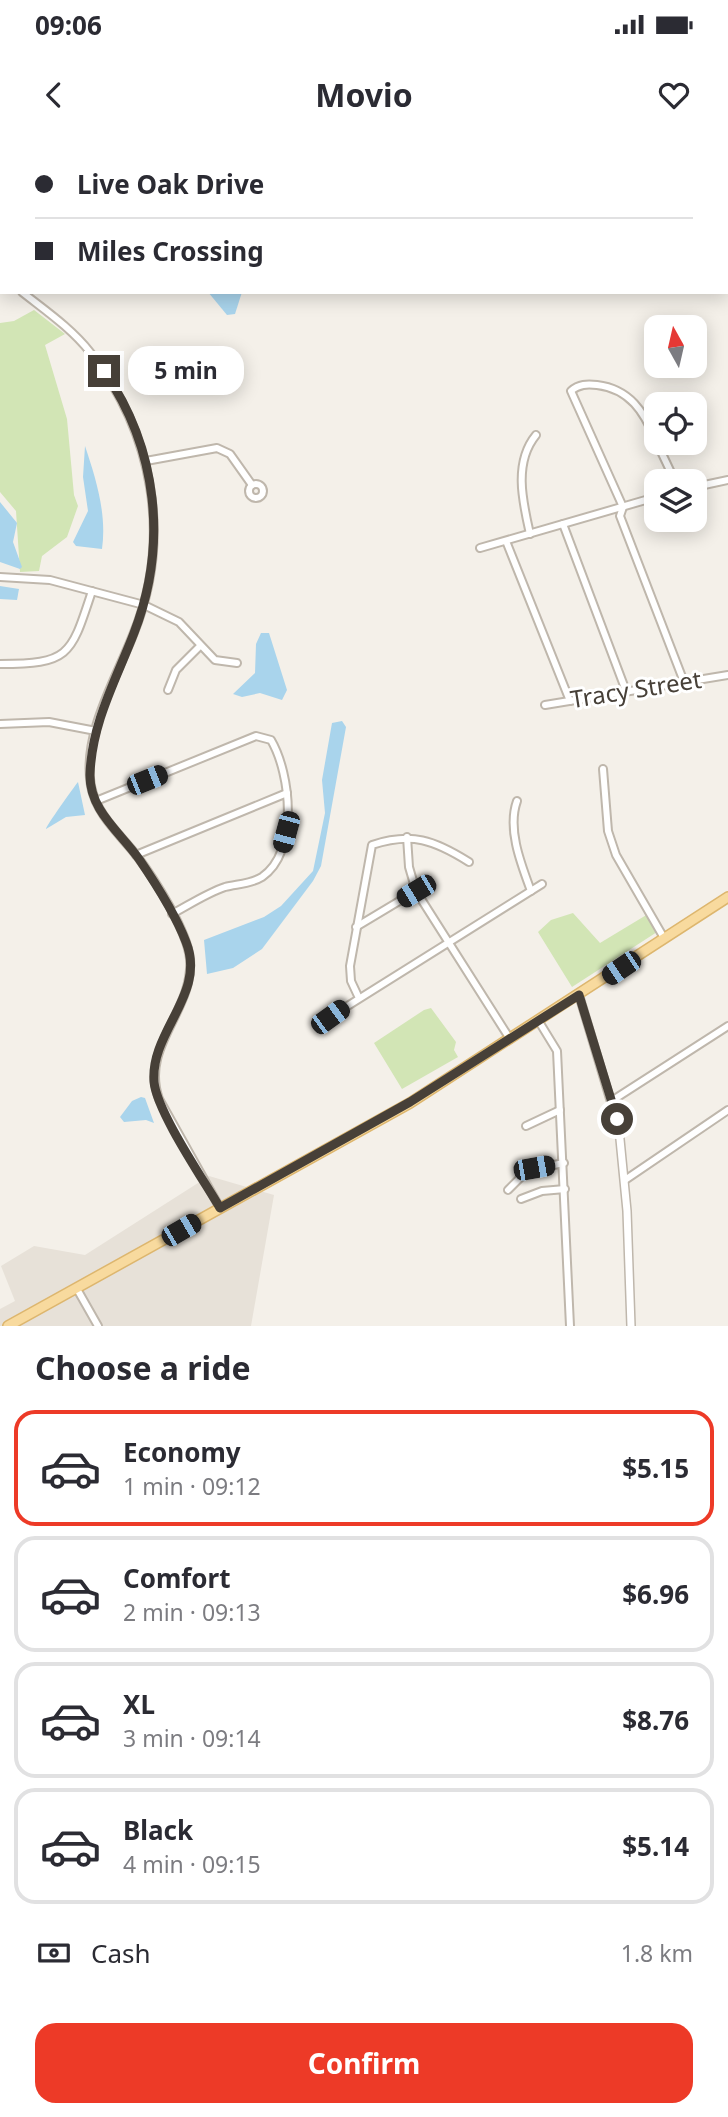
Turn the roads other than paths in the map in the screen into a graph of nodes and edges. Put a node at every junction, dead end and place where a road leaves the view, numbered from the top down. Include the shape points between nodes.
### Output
1 (26, 294) edge
2 (644, 416) edge
3 (536, 435) dead end
4 (146, 461) junction
5 (728, 480) edge
6 (707, 484) edge
7 (252, 485) dead end
8 (644, 500) edge
9 (623, 506) junction
10 (563, 524) junction
11 (530, 534) junction
12 (506, 541) junction
13 (480, 548) dead end
14 (0, 577) edge
15 (92, 591) junction
16 (144, 605) junction
17 (200, 646) junction
18 (237, 663) dead end
19 (0, 664) edge
20 (728, 675) edge
21 (684, 682) junction
22 (168, 690) dead end
23 (626, 691) junction
24 (570, 701) junction
25 (545, 705) dead end
26 (0, 724) edge
27 (96, 731) junction
28 (603, 769) dead end
29 (287, 793) junction
30 (96, 801) junction
31 (517, 801) dead end
32 (407, 837) junction
33 (136, 855) junction
34 (469, 862) dead end
35 (542, 884) dead end
36 (416, 891) junction
37 (531, 891) junction
38 (728, 897) edge
39 (172, 914) junction
40 (356, 927) junction
41 (664, 938) junction
42 (450, 942) junction
43 (579, 995) junction
44 (358, 996) junction
45 (330, 1017) dead end
46 (538, 1020) junction
47 (728, 1026) edge
48 (510, 1040) junction
49 (613, 1100) junction
50 (560, 1110) junction
51 (728, 1110) edge
52 (526, 1126) dead end
53 (564, 1163) junction
54 (625, 1180) junction
55 (565, 1189) junction
56 (508, 1190) dead end
57 (521, 1199) dead end
58 (220, 1208) junction
59 (77, 1289) junction
60 (8, 1326) edge
61 (98, 1326) edge
62 (570, 1326) edge
63 (631, 1326) edge

1 - 4 street via 89,350 118,393
2 - 9 street via 629,396 599,385 571,391
3 - 11 street via 528,444 520,491
4 - 7 street via 217,448 230,454
4 - 16 street via 155,543
5 - 6 street
8 - 9 street
9 - 10 street
9 - 21 street via 620,516
10 - 11 street
10 - 23 street
11 - 12 street
12 - 13 street
12 - 24 street
14 - 15 street via 41,579
15 - 16 street
15 - 19 street via 80,628 62,655 42,664
16 - 17 street via 178,622
16 - 27 street
17 - 18 street via 215,660
17 - 22 street via 176,670
20 - 21 street, Tracy Street
21 - 23 street, Tracy Street
23 - 24 street, Tracy Street
24 - 25 street, Tracy Street
26 - 27 street via 49,722
27 - 30 street via 90,776
28 - 41 street via 608,831 616,855
29 - 30 street via 275,747 265,736 256,736
29 - 33 street
29 - 39 street via 286,832 270,870
30 - 33 street via 102,815
31 - 37 street via 513,812 519,858
32 - 34 street via 437,843
32 - 36 street
32 - 40 street via 372,845
33 - 39 street
35 - 37 street
36 - 40 street
36 - 42 street
37 - 42 street
38 - 41 main road
39 - 58 street via 189,951 190,979 158,1050 155,1089
40 - 44 street via 349,974
41 - 43 main road
42 - 44 street
42 - 48 street
43 - 46 main road
43 - 49 street
44 - 45 street
46 - 48 main road
46 - 50 street via 556,1051
47 - 49 street
48 - 58 main road via 380,1120
49 - 54 street
50 - 52 street
50 - 53 street
51 - 54 street
53 - 55 street
53 - 56 street via 528,1170
54 - 63 street
55 - 57 street
55 - 62 street
58 - 59 main road
59 - 60 main road
59 - 61 street

